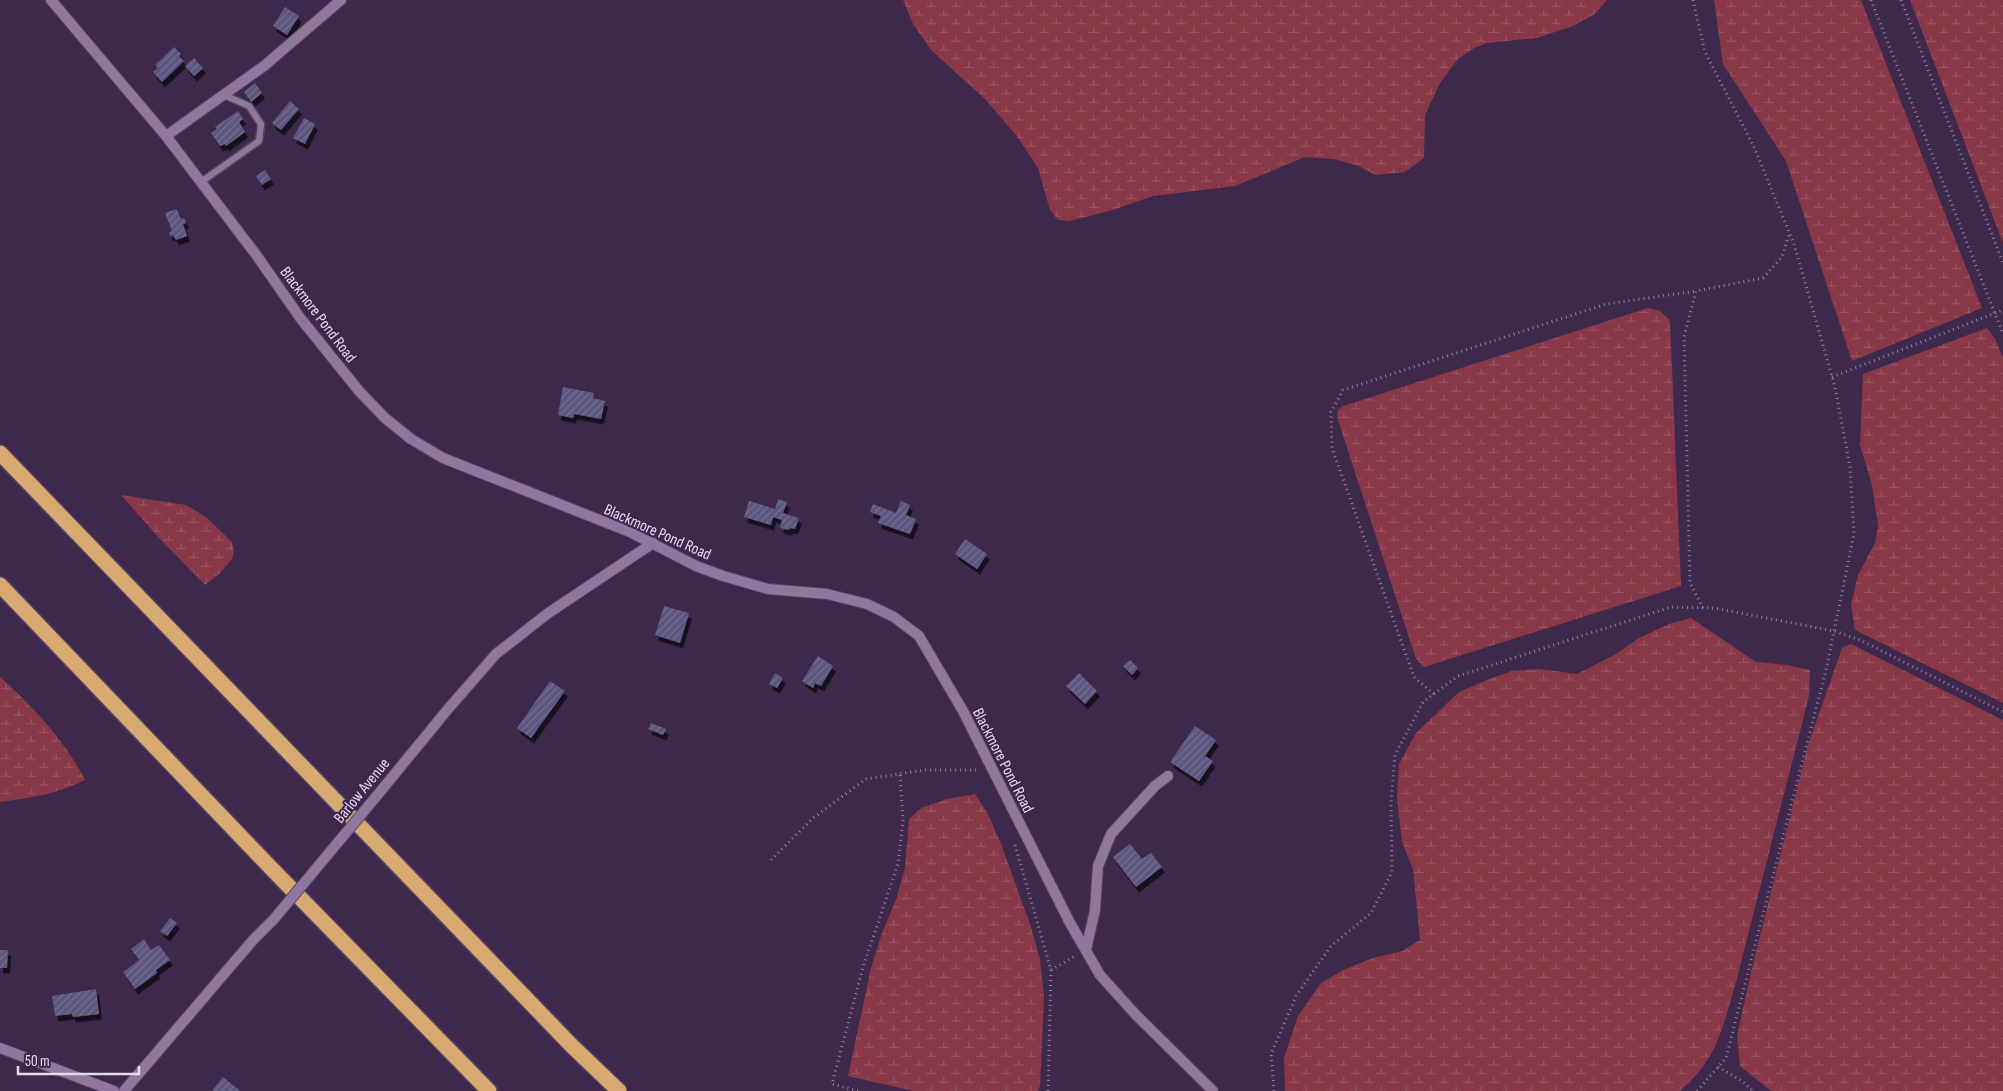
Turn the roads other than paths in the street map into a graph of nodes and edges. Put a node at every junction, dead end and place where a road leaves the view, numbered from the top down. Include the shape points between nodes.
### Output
1 (51, 0) edge
2 (341, 0) edge
3 (224, 95) junction
4 (166, 136) junction
5 (201, 182) junction
6 (0, 453) edge
7 (652, 543) junction
8 (0, 584) edge
9 (1168, 776) dead end
10 (1086, 950) junction
11 (0, 1048) edge
12 (114, 1091) edge
13 (124, 1091) edge
14 (489, 1091) edge
15 (619, 1091) edge
16 (1213, 1091) edge

1 - 4 street, Blackmore Pond Road
2 - 3 street via 289,46
3 - 4 street
3 - 5 lane via 249,106 261,124 259,141
4 - 5 street, Blackmore Pond Road
5 - 7 street, Blackmore Pond Road via 301,319 359,391 411,439 442,458
6 - 15 highway
7 - 10 street, Blackmore Pond Road via 723,576 768,588 827,594 867,604 894,617 920,636 963,711
7 - 13 street, Barlow Avenue, bridge via 547,614 496,654 274,919
8 - 14 highway via 278,876
9 - 10 street via 1111,834 1098,866 1095,910
10 - 16 street, Blackmore Pond Road via 1100,975 1136,1015
11 - 12 street

